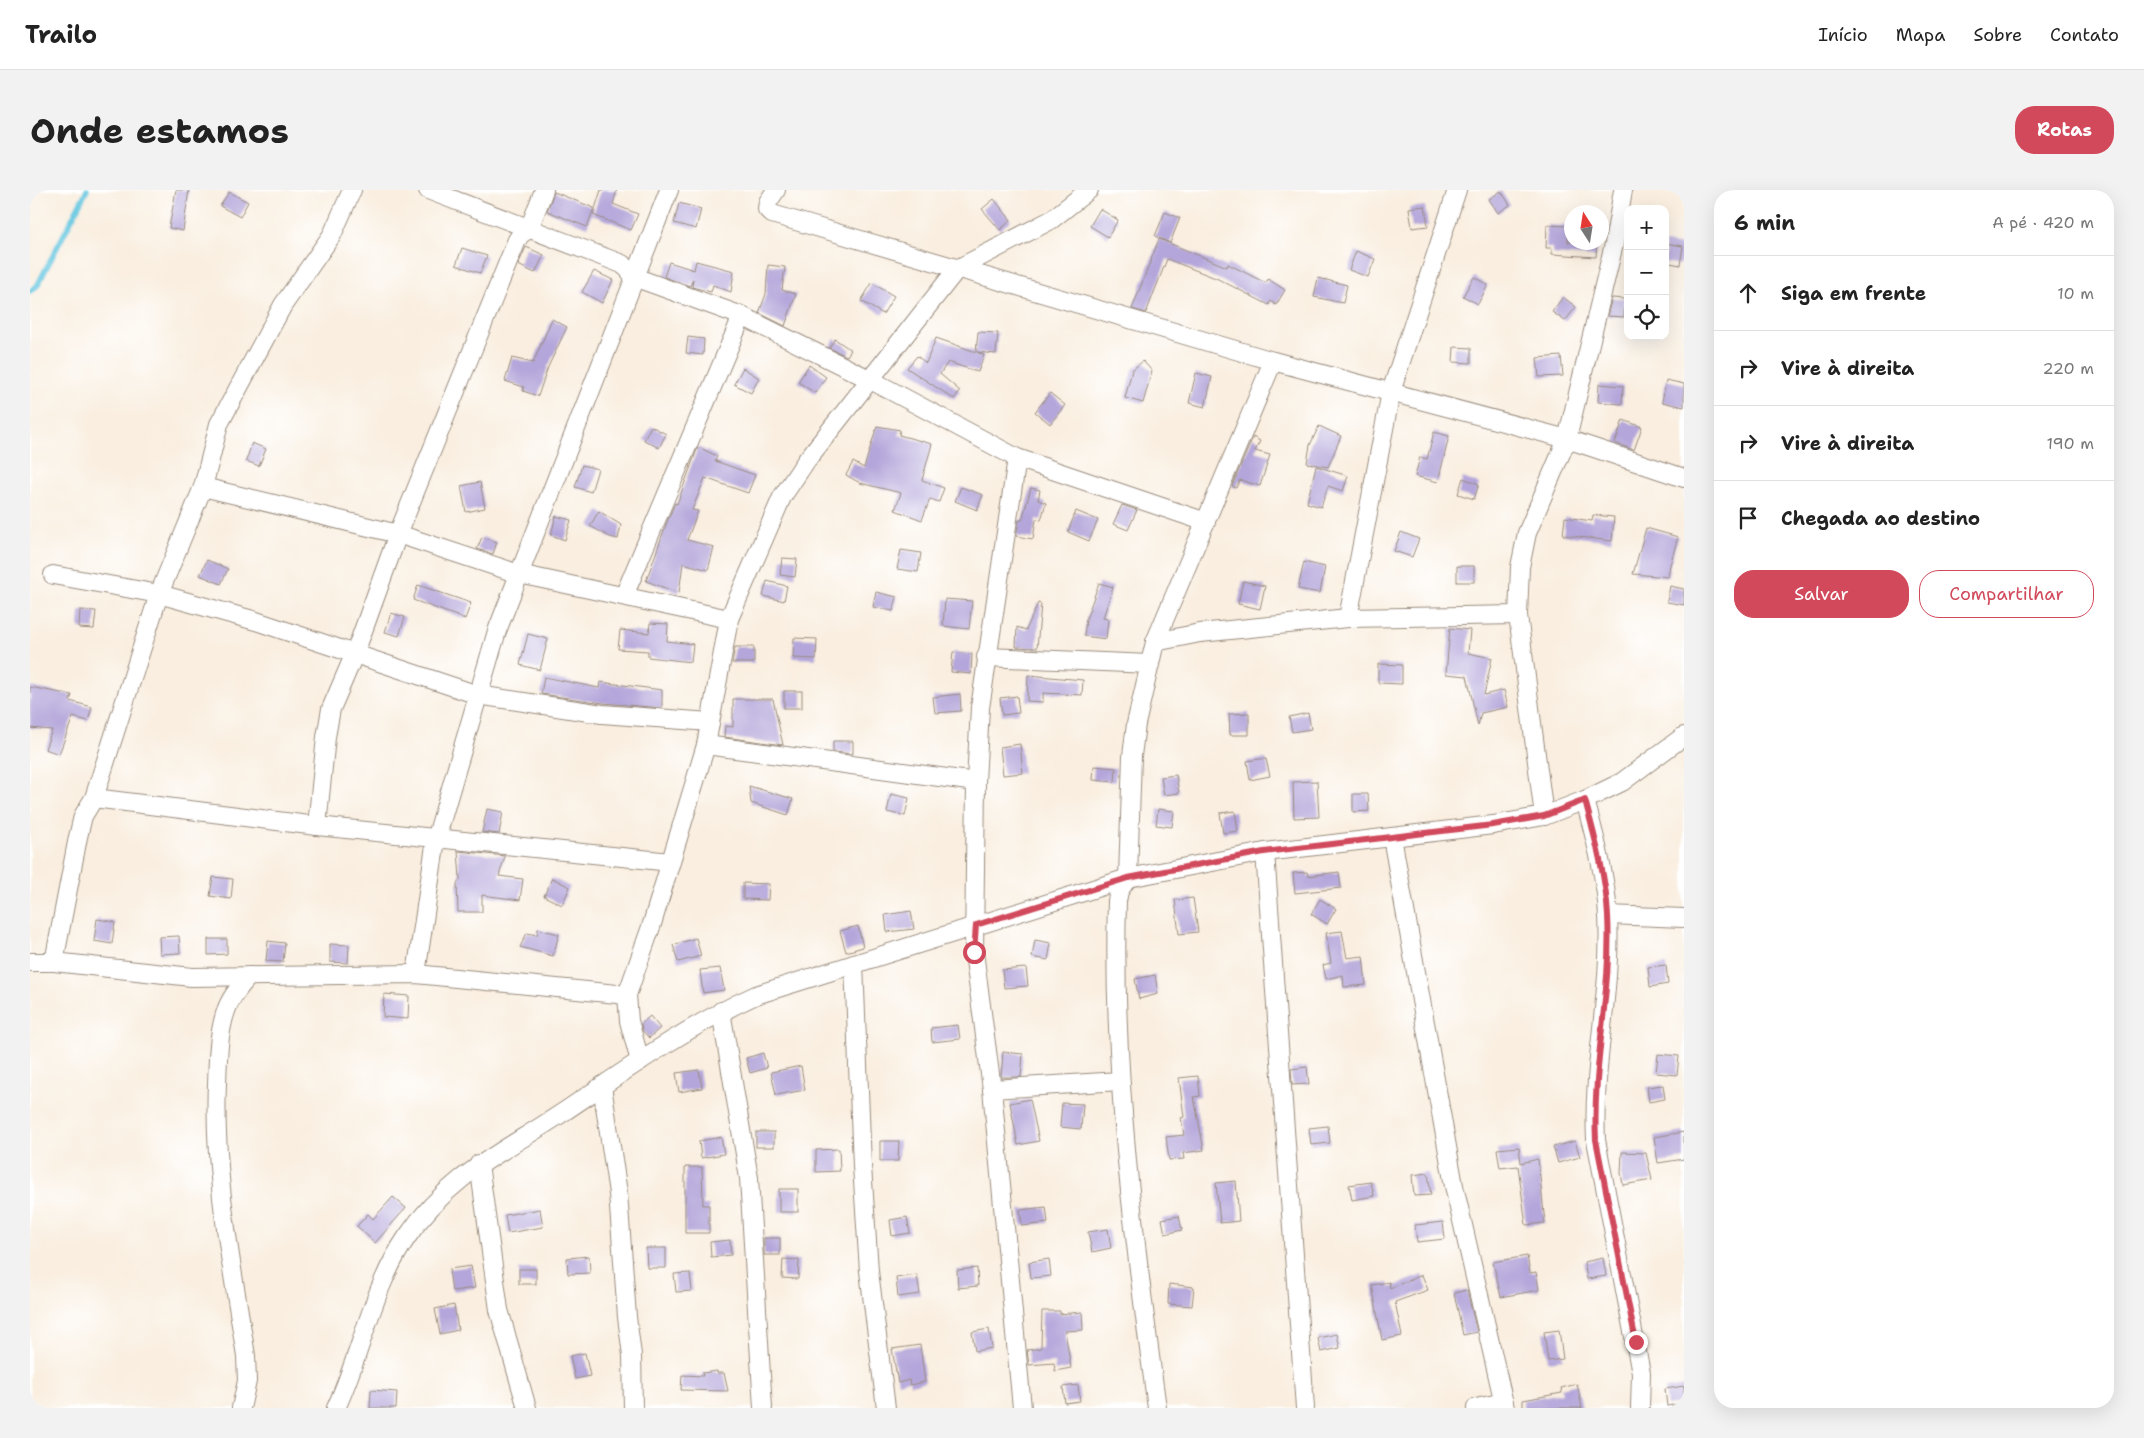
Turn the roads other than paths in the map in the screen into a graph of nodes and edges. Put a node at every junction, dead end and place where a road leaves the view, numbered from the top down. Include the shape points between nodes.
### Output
1 (352, 190) edge
2 (428, 190) edge
3 (544, 190) edge
4 (670, 190) edge
5 (776, 190) edge
6 (1089, 190) edge
7 (1457, 190) edge
8 (1623, 190) edge
9 (529, 228) junction
10 (957, 268) junction
11 (634, 278) junction
12 (742, 316) junction
13 (1273, 361) junction
14 (869, 379) junction
15 (1391, 392) junction
16 (1567, 439) junction
17 (1017, 458) junction
18 (1684, 478) edge
19 (203, 487) junction
20 (1206, 522) junction
21 (398, 534) junction
22 (519, 574) junction
23 (53, 575) dead end
24 (160, 594) junction
25 (624, 596) junction
26 (1518, 615) junction
27 (1348, 618) junction
28 (729, 619) junction
29 (1155, 642) junction
30 (355, 653) junction
31 (986, 657) junction
32 (1150, 664) junction
33 (478, 695) junction
34 (710, 722) junction
35 (1684, 736) edge
36 (706, 745) junction
37 (976, 782) junction
38 (94, 798) junction
39 (1585, 800) junction
40 (1544, 816) junction
41 (318, 826) junction
42 (1392, 837) junction
43 (436, 839) junction
44 (1264, 852) junction
45 (671, 862) junction
46 (1128, 878) junction
47 (1608, 915) junction
48 (1684, 918) edge
49 (976, 925) junction
50 (30, 962) edge
51 (54, 962) junction
52 (854, 964) junction
53 (416, 974) junction
54 (249, 976) junction
55 (627, 995) junction
56 (720, 1011) junction
57 (640, 1061) junction
58 (1120, 1081) junction
59 (602, 1086) junction
60 (992, 1089) junction
61 (480, 1164) junction
62 (1505, 1405) edge
63 (241, 1408) edge
64 (336, 1408) edge
65 (528, 1408) edge
66 (633, 1408) edge
67 (763, 1408) edge
68 (886, 1408) edge
69 (1022, 1408) edge
70 (1157, 1408) edge
71 (1305, 1408) edge
72 (1476, 1408) edge
73 (1640, 1408) edge

1 - 19 street via 332,235 283,305 230,402 219,424
2 - 9 street
3 - 9 street
4 - 11 street
5 - 10 street via 768,202 767,209 772,214
6 - 10 street via 1052,220
7 - 15 street
8 - 16 street via 1614,244
9 - 11 street via 622,264
9 - 21 street via 517,240
10 - 13 street
10 - 14 street
11 - 12 street
11 - 22 street
12 - 14 street
12 - 25 street
13 - 15 street
13 - 20 street
14 - 17 street
14 - 28 street via 782,497
15 - 16 street
15 - 27 street
16 - 18 street
16 - 26 street via 1527,533 1520,567
17 - 20 street
17 - 31 street
19 - 21 street
19 - 24 street
20 - 29 street
21 - 22 street
21 - 30 street
22 - 25 street
22 - 33 street
23 - 24 street
24 - 30 street
24 - 38 street
25 - 28 street
26 - 27 street
26 - 40 street
27 - 29 street via 1200,633
28 - 34 street
29 - 32 street
30 - 33 street
30 - 41 street via 331,709
31 - 32 street
31 - 37 street
32 - 46 street via 1132,756
33 - 34 street via 602,714
33 - 43 street
34 - 36 street
35 - 39 street via 1622,782
36 - 37 street
36 - 45 street
37 - 49 street
38 - 41 street
38 - 51 street via 78,837
39 - 40 street
39 - 47 street via 1602,867
40 - 42 street
41 - 43 street
42 - 44 street
42 - 62 street via 1454,1186
43 - 45 street
43 - 53 street
44 - 46 street
44 - 71 street
45 - 55 street
46 - 49 street
46 - 58 street via 1119,891 1117,911 1115,970
47 - 48 street
47 - 73 street via 1607,985 1595,1116 1596,1140 1641,1373
49 - 52 street
49 - 60 street via 974,952
50 - 51 street
51 - 54 street via 192,977
52 - 56 street via 756,995
52 - 68 street via 869,1271
53 - 54 street
53 - 55 street
54 - 63 street via 226,1010 218,1046 216,1102 220,1190 246,1356 247,1381
55 - 57 street via 629,1021
56 - 57 street
56 - 67 street via 749,1178
57 - 59 street
58 - 60 street
58 - 70 street via 1133,1228
59 - 61 street
59 - 66 street via 618,1193 626,1317 632,1355
60 - 69 street
61 - 64 street via 450,1187 401,1246 387,1271
61 - 65 street via 499,1310
62 - 72 street

